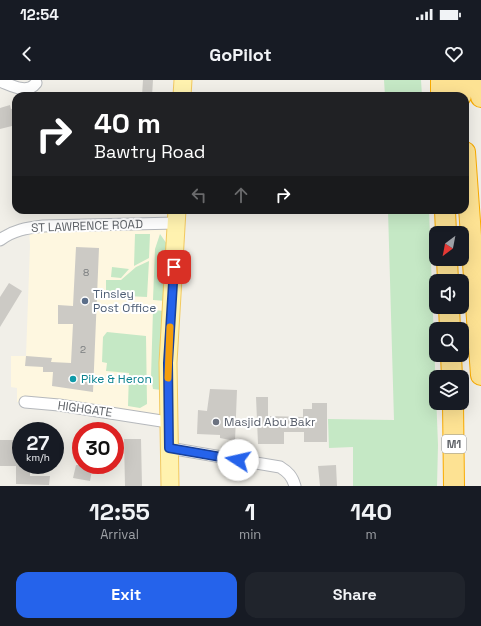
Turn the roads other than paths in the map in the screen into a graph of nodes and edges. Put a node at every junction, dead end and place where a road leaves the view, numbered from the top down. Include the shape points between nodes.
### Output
1 (183, 80) edge
2 (441, 80) edge
3 (460, 80) edge
4 (480, 80) edge
5 (0, 81) edge
6 (36, 83) dead end
7 (182, 92) edge
8 (441, 92) edge
9 (461, 92) edge
10 (481, 97) edge
11 (469, 208) edge
12 (445, 214) edge
13 (177, 217) edge
14 (446, 226) edge
15 (0, 240) edge
16 (481, 375) edge
17 (25, 402) dead end
18 (453, 410) edge
19 (168, 422) junction
20 (169, 448) junction
21 (170, 486) edge
22 (295, 486) edge
23 (454, 486) edge

1 - 7 main road
2 - 8 highway
3 - 9 highway
4 - 10 highway
5 - 6 street via 21,89 28,89
11 - 16 highway
12 - 14 highway
13 - 15 street, ST LAWRENCE ROAD via 25,228
13 - 19 main road via 168,363
17 - 19 street, HIGHGATE
18 - 23 highway, M1
19 - 20 main road
20 - 21 main road
20 - 22 street via 280,467 288,472

